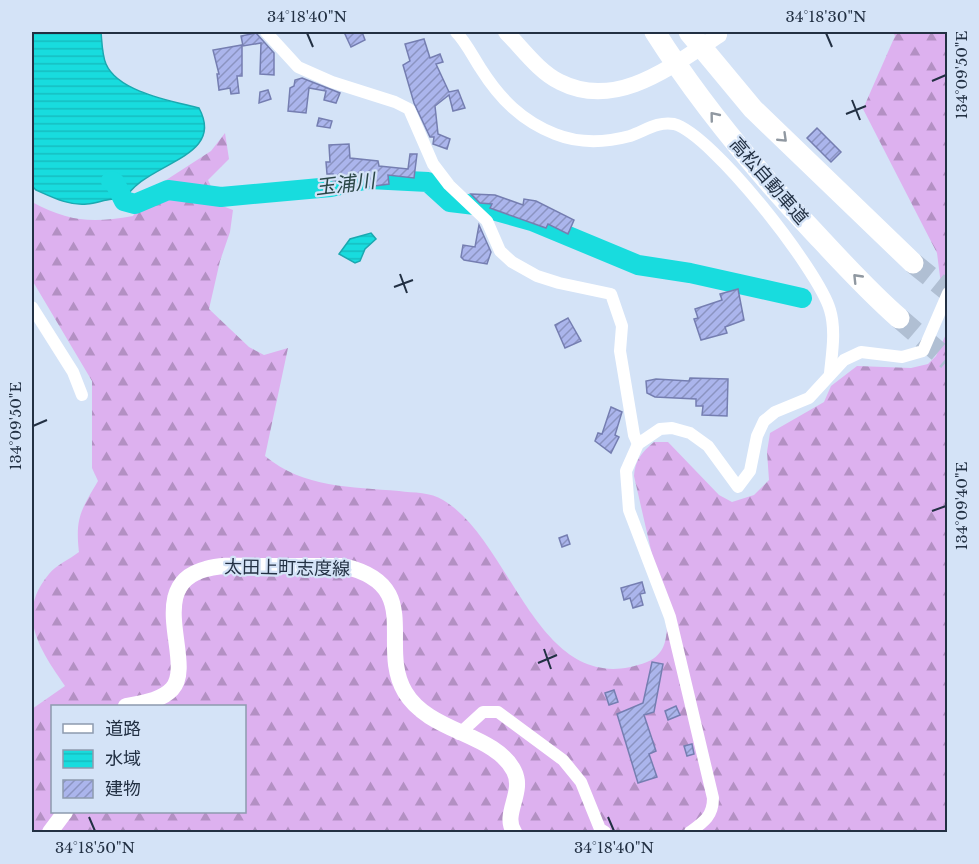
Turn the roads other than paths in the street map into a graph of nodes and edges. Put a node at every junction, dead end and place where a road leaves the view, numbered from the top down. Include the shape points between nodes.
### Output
1 (266, 32) edge
2 (456, 32) edge
3 (506, 32) edge
4 (655, 32) edge
5 (689, 32) edge
6 (716, 35) edge
7 (913, 264) tunnel mouth
8 (948, 293) edge
9 (32, 307) edge
10 (899, 318) tunnel mouth
11 (830, 374) junction
12 (82, 394) dead end
13 (638, 444) junction
14 (130, 705) edge
15 (459, 734) junction
16 (63, 813) edge
17 (50, 832) edge
18 (514, 832) edge
19 (605, 832) edge
20 (690, 832) edge

1 - 13 street via 297,66 409,109 433,164 448,185 487,221 500,251 512,262 537,276 611,294 622,326 620,351
2 - 11 street via 503,100 527,120 554,134 579,142 602,142 659,124 674,124 690,132 734,174 799,253 820,286 833,328
3 - 6 main road via 558,81 583,91 610,92 632,87
10 -> 4 highway, 高松自動車道 via 772,187 703,103
5 -> 7 highway, 高松自動車道 via 753,109
8 - 11 street via 923,351 902,357 861,352 844,360
9 - 12 street via 74,372
11 - 13 street via 809,398 775,412 764,421 750,471 738,487 708,446 690,433 660,429
13 - 20 street via 626,471 629,510 670,617 713,798 708,818
14 - 15 main road, 太田上町志度線 via 163,696 174,687 179,674 173,613 179,591 193,574 219,566 343,566 373,578 393,604 397,672 409,700
15 - 18 main road, 太田上町志度線 via 494,749 514,770 518,783 510,819
15 - 19 street via 483,712 498,712 512,721 563,759 581,782 600,829
16 - 17 main road

